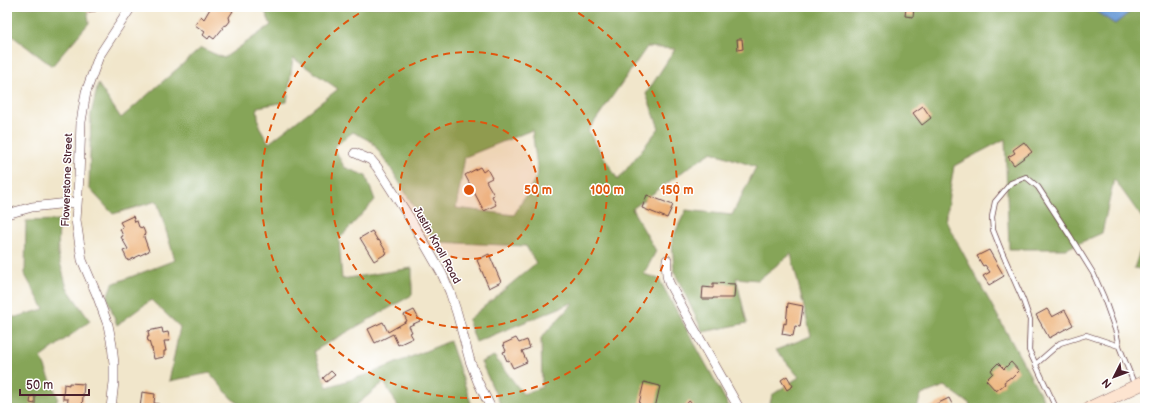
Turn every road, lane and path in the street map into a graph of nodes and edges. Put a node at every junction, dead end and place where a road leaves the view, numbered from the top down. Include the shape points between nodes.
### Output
1 (131, 7) edge
2 (355, 153) dead end
3 (77, 202) junction
4 (7, 214) edge
5 (667, 260) dead end
6 (1119, 346) junction
7 (1036, 364) junction
8 (1140, 384) edge
9 (111, 408) edge
10 (491, 408) edge
11 (740, 408) edge
12 (1056, 408) edge
13 (1090, 408) edge

1 - 3 street, Flowerstone Street via 100,56 86,92 81,122
2 - 10 street, Justin Knoll Road via 371,160 377,167 442,274 457,313 470,361
3 - 4 street via 32,207
3 - 9 street, Flowerstone Street via 76,220 82,260 108,325 112,345 114,382
5 - 11 street via 666,276 669,283
6 - 7 lane via 1086,335 1060,343
6 - 7 lane via 1093,273 1038,187 1026,177 1011,182 995,202 992,217 993,230 1030,320 1029,350
6 - 8 lane
7 - 12 lane
8 - 13 main road

